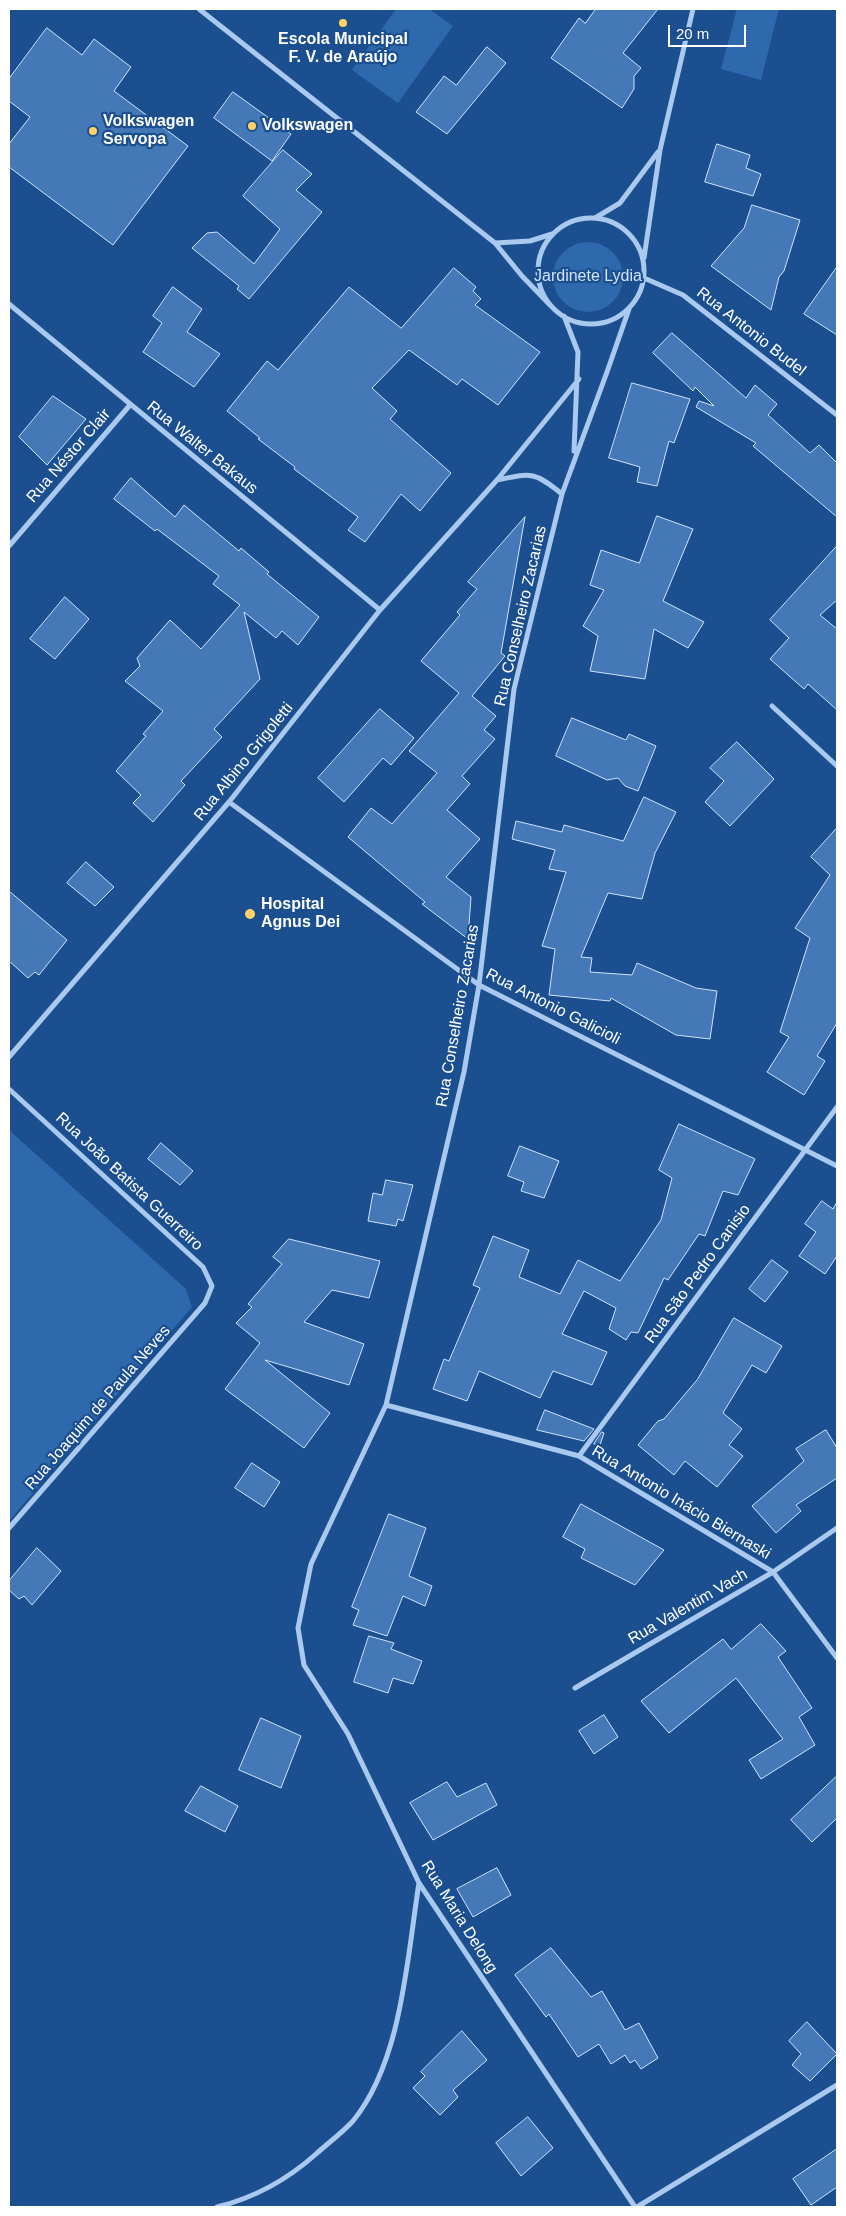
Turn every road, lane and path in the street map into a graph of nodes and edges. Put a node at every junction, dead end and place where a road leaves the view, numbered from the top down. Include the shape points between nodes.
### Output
1 (199, 9) edge
2 (693, 9) edge
3 (660, 150) junction
4 (595, 218) junction
5 (555, 233) junction
6 (495, 243) junction
7 (644, 260) junction
8 (644, 278) junction
9 (9, 304) edge
10 (550, 305) junction
11 (629, 309) junction
12 (564, 316) junction
13 (579, 379) junction
14 (130, 405) junction
15 (837, 415) edge
16 (574, 456) junction
17 (497, 480) junction
18 (562, 494) junction
19 (9, 546) edge
20 (380, 610) junction
21 (772, 706) dead end
22 (837, 766) edge
23 (229, 802) junction
24 (479, 985) junction
25 (9, 1057) edge
26 (9, 1089) edge
27 (837, 1107) edge
28 (806, 1149) junction
29 (837, 1166) edge
30 (205, 1303) joint
31 (386, 1405) junction
32 (579, 1456) junction
33 (9, 1528) edge
34 (837, 1528) edge
35 (311, 1564) joint
36 (773, 1572) junction
37 (837, 1658) edge
38 (574, 1688) dead end
39 (419, 1883) junction
40 (837, 2085) edge
41 (217, 2207) edge
42 (636, 2207) edge

1 - 6 street
2 - 3 street
3 - 4 street via 620,202
3 - 7 street
4 - 5 street via 577,219
4 - 7 street via 612,221 627,230 638,244
5 - 6 street via 524,242
5 - 10 street via 540,255 538,273
6 - 10 street
7 - 8 street
8 - 11 street
8 - 15 street, Rua Antonio Budel via 683,295
9 - 14 street, Rua Walter Bakaus
10 - 12 street
11 - 12 street via 614,319 597,324 580,323
11 - 16 street, Rua Conselheiro Zacarias
12 - 13 street, Rua Conselheiro Zacarias via 578,352
13 - 16 street, Rua Conselheiro Zacarias
13 - 17 street, Rua Albino Grigoletti
14 - 19 street, Rua Néstor Clair
14 - 20 street, Rua Walter Bakaus
16 - 18 street, Rua Conselheiro Zacarias
17 - 18 street via 527,474 538,476
17 - 20 street, Rua Albino Grigoletti
18 - 24 street, Rua Conselheiro Zacarias via 514,689
20 - 23 street, Rua Albino Grigoletti
21 - 22 street
23 - 24 street, Rua Antonio Galicioli
23 - 25 street, Rua Albino Grigoletti
24 - 28 street, Rua Antonio Galicioli
24 - 31 street, Rua Conselheiro Zacarias via 464,1072
26 - 30 street, Rua João Batista Guerreiro via 203,1267 212,1286
27 - 28 street, Rua São Pedro Canisio
28 - 29 street, Rua Antonio Galicioli
28 - 32 street, Rua São Pedro Canisio
30 - 33 street, Rua Joaquim de Paula Neves
31 - 32 street, Rua Antonio Inácio Biernaski
31 - 35 street, Rua Conselheiro Zacarias
32 - 36 street, Rua Antonio Inácio Biernaski
34 - 36 street, Rua Valentim Vach
35 - 39 street, Rua Maria Delong via 298,1628 304,1665 348,1734
36 - 37 street, Rua Antonio Inácio Biernaski
36 - 38 street, Rua Valentim Vach
39 - 41 street via 395,2035 367,2098 352,2121 296,2172 241,2202
39 - 42 street, Rua Maria Delong
40 - 42 street

